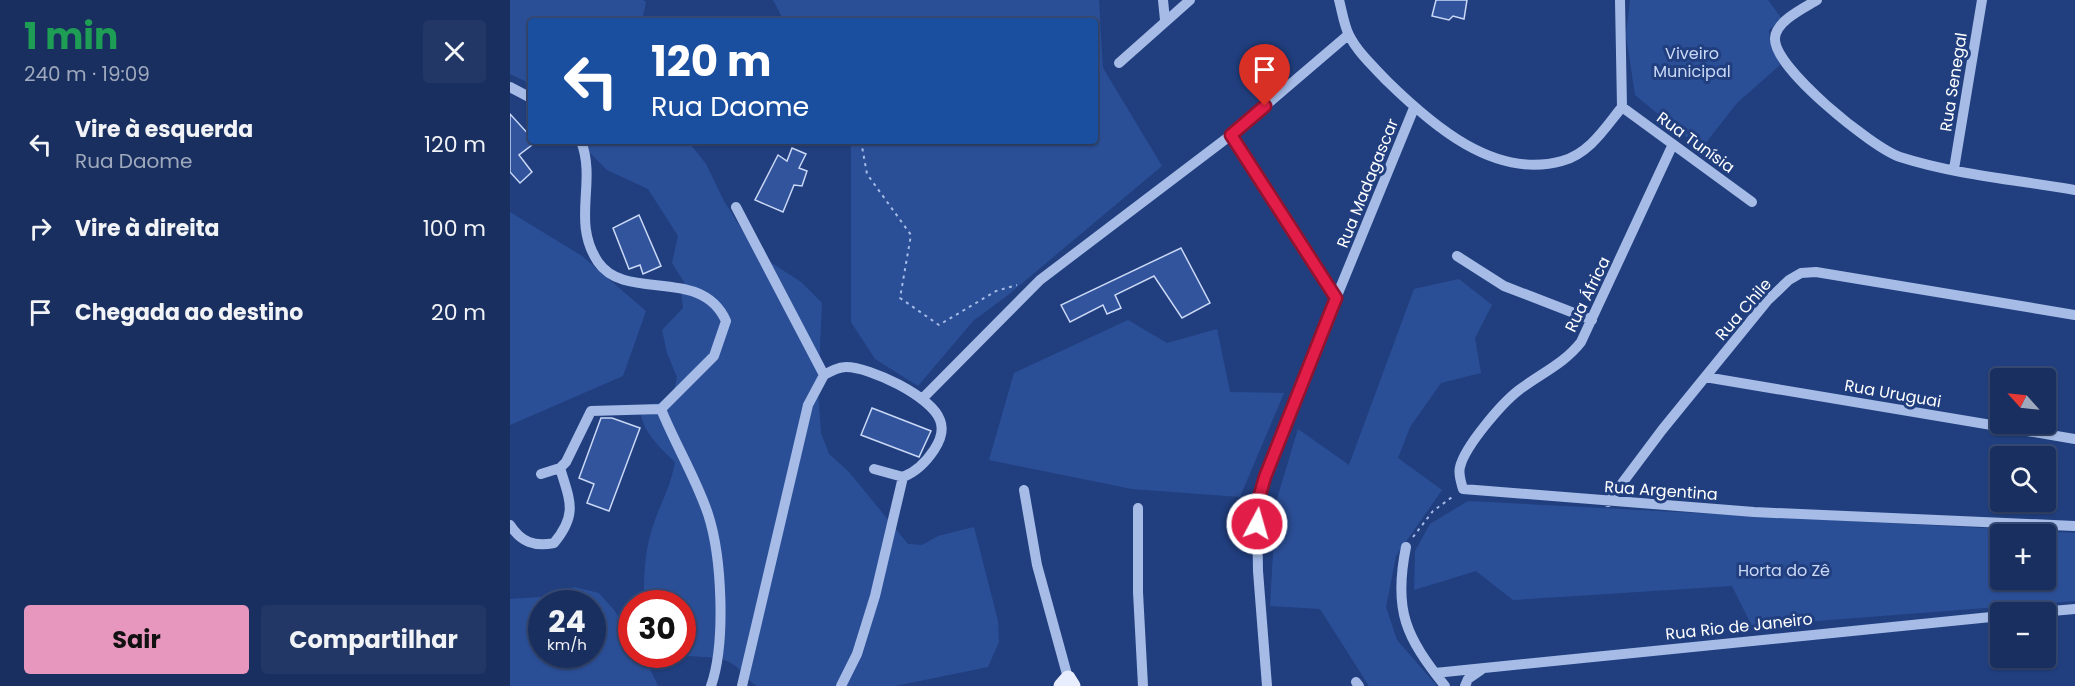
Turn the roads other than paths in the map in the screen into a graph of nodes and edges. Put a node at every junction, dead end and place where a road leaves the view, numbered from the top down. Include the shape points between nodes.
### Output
1 (1163, 0) edge
2 (1190, 0) edge
3 (1339, 0) edge
4 (1620, 0) edge
5 (1818, 0) edge
6 (1982, 0) edge
7 (1165, 20) junction
8 (1348, 34) junction
9 (1119, 63) dead end
10 (510, 87) edge
11 (528, 96) edge
12 (1622, 107) junction
13 (1414, 108) junction
14 (1231, 135) junction
15 (581, 144) edge
16 (1673, 144) junction
17 (1954, 169) junction
18 (2075, 190) edge
19 (1752, 202) dead end
20 (736, 207) dead end
21 (1457, 256) dead end
22 (1336, 298) junction
23 (2075, 315) edge
24 (1592, 320) junction
25 (824, 375) junction
26 (1705, 377) junction
27 (922, 399) junction
28 (661, 409) junction
29 (2075, 439) edge
30 (560, 468) junction
31 (874, 469) dead end
32 (541, 474) dead end
33 (903, 477) junction
34 (1463, 489) joint
35 (1024, 490) dead end
36 (1608, 502) junction
37 (1138, 507) dead end
38 (510, 525) edge
39 (2075, 525) edge
40 (1406, 547) road end
41 (2075, 609) edge
42 (2056, 611) edge
43 (1990, 617) edge
44 (1481, 670) junction
45 (1435, 673) junction
46 (1067, 683) edge
47 (711, 686) edge
48 (742, 686) edge
49 (841, 686) edge
50 (1143, 686) edge
51 (1267, 686) edge
52 (1445, 686) edge
53 (1464, 686) edge

1 - 7 street
2 - 7 street
3 - 8 street
4 - 12 street
5 - 17 street via 1778,28 1776,47 1790,70 1863,137 1883,150
6 - 17 street, Rua Senegal
7 - 9 street
8 - 13 street via 1370,64
8 - 14 street
10 - 11 street
12 - 13 street via 1578,154 1562,161 1527,165 1482,152
12 - 16 street, Rua Tunísia
13 - 22 street, Rua Madagascar
14 - 22 street
14 - 27 street via 1040,280
15 - 28 street via 587,168 584,232 605,271 624,280 675,286 697,293 713,302 726,321 714,356
16 - 19 street, Rua Tunísia
16 - 24 street, Rua África
17 - 18 street
20 - 25 street
21 - 24 street via 1504,286
22 - 51 street, Rua Madagascar via 1275,447 1257,505
23 - 26 street, Rua Chile via 1816,272 1802,273 1767,301
24 - 34 street, Rua África via 1576,349 1516,393 1473,442 1459,469
25 - 27 street via 844,367 866,370
25 - 48 street via 808,405
26 - 29 street, Rua Uruguai
26 - 36 street, Rua Chile
27 - 33 street via 934,410 942,432 929,458
28 - 30 street via 591,411
28 - 47 street via 708,513 716,548 721,606
30 - 32 street
30 - 38 street via 572,507 566,528 554,543 539,546 518,537
31 - 33 street
33 - 49 street via 875,597 857,654
34 - 36 street, Rua Argentina
35 - 46 street via 1037,565
36 - 39 street, Rua Argentina
37 - 50 street
40 - 45 street via 1400,575 1408,632
41 - 42 street
43 - 44 street, Rua Rio de Janeiro
44 - 45 street, Rua Rio de Janeiro
44 - 53 street
45 - 52 street

